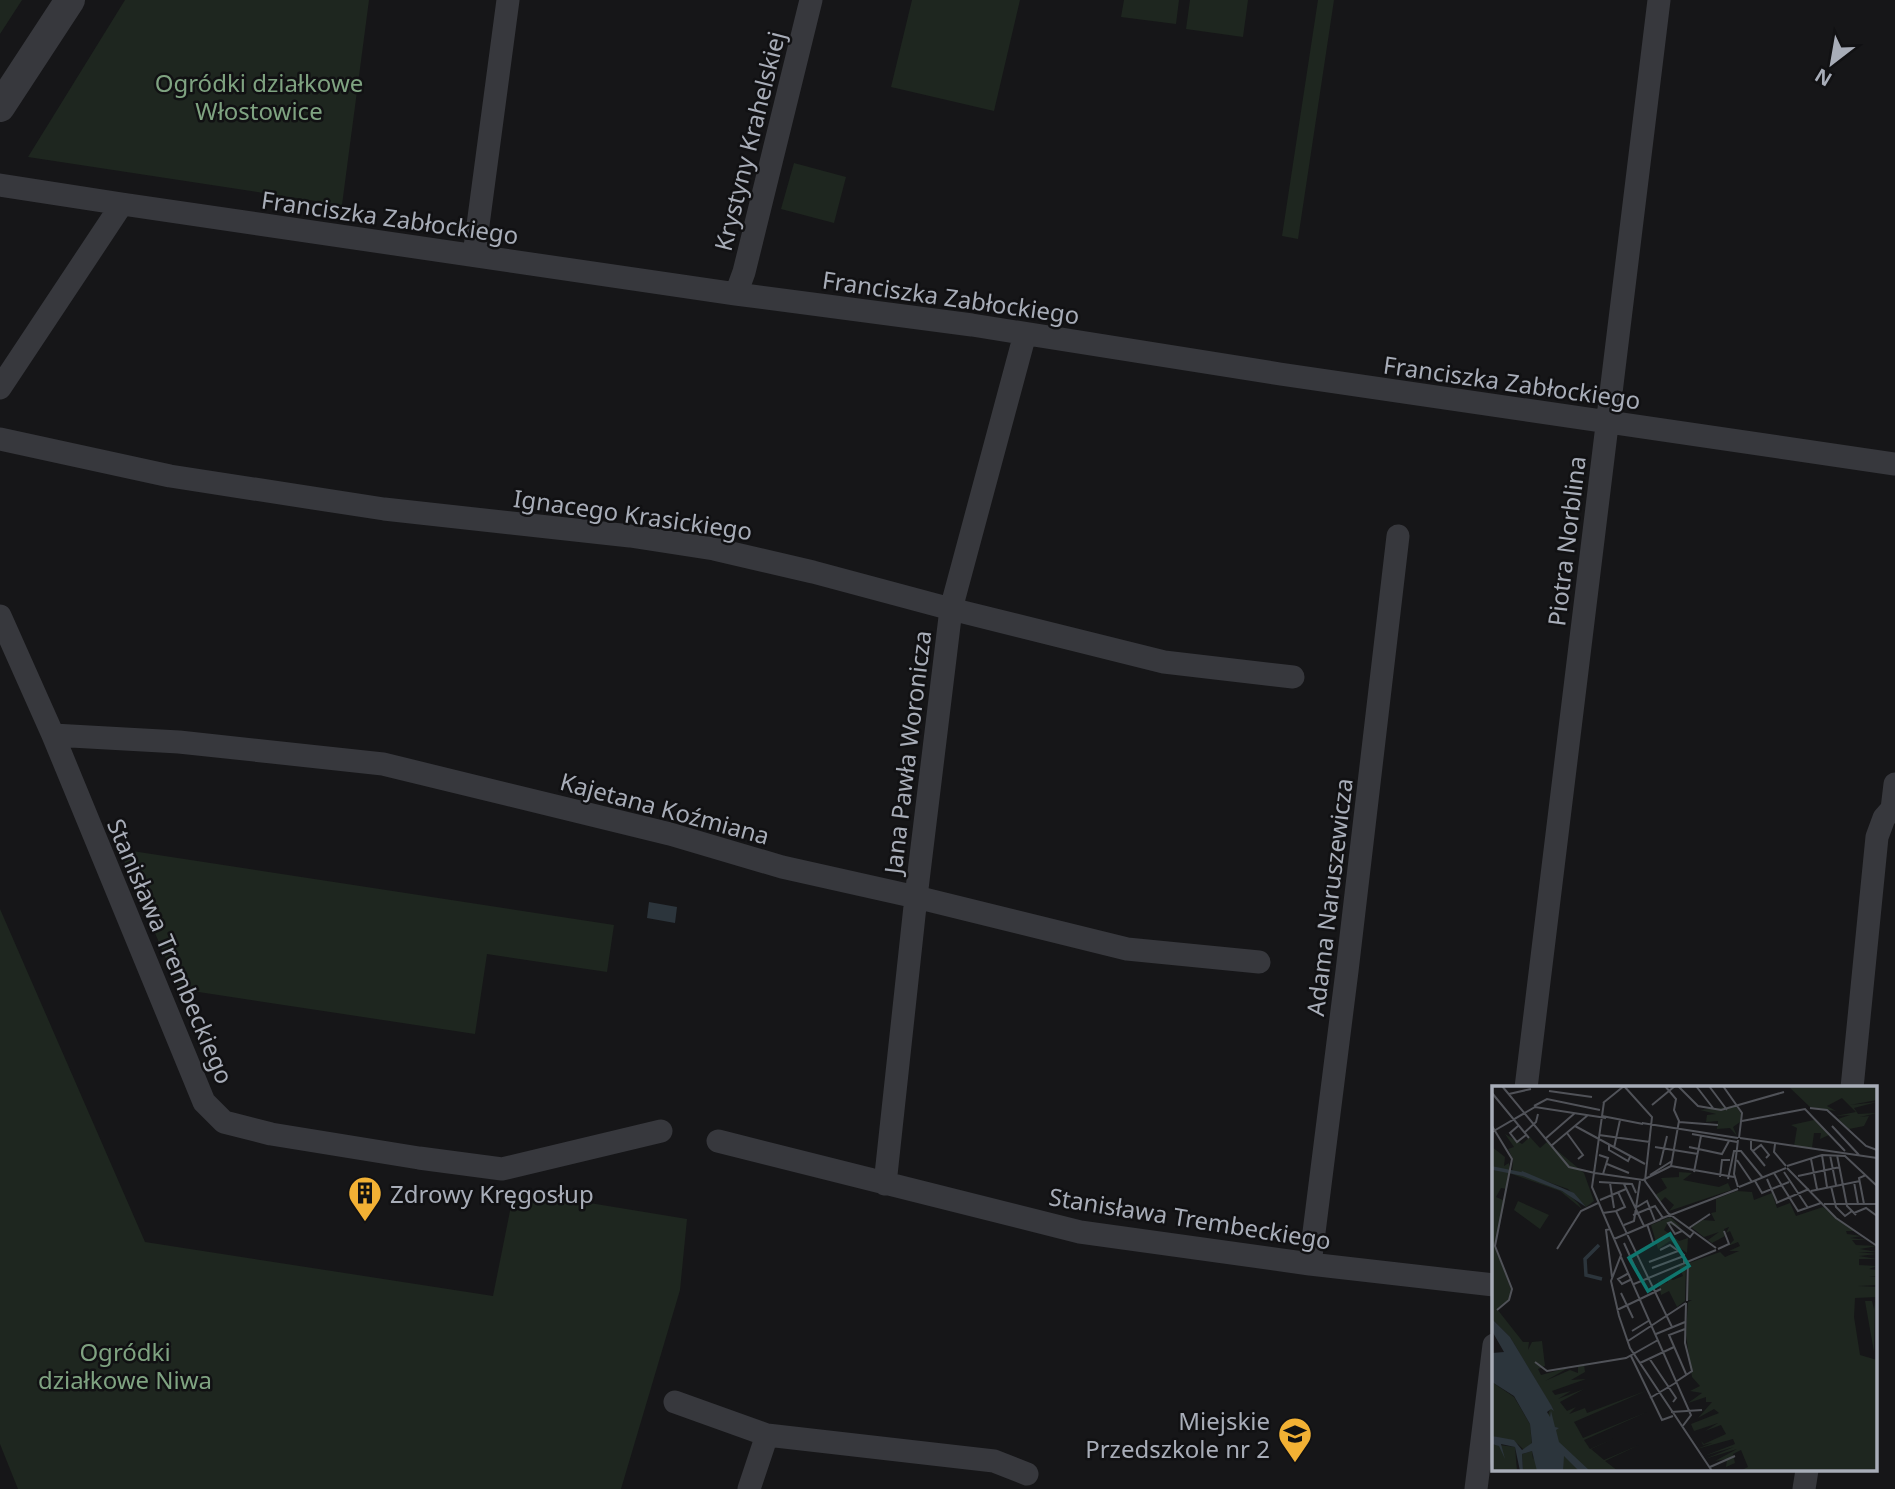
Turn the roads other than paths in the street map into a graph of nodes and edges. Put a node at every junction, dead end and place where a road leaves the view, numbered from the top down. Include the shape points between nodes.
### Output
1 (70, 0) edge
2 (508, 0) edge
3 (811, 0) edge
4 (1659, 0) edge
5 (0, 107) edge
6 (0, 185) edge
7 (122, 204) junction
8 (474, 255) junction
9 (736, 293) junction
10 (1025, 334) junction
11 (0, 388) edge
12 (1607, 422) junction
13 (0, 439) edge
14 (1895, 464) edge
15 (1398, 536) dead end
16 (951, 610) junction
17 (0, 617) edge
18 (1293, 677) dead end
19 (53, 735) junction
20 (1895, 784) edge
21 (1893, 808) edge
22 (916, 897) junction
23 (1259, 962) dead end
24 (1526, 1086) edge
25 (1852, 1086) edge
26 (661, 1131) dead end
27 (718, 1141) dead end
28 (885, 1184) junction
29 (1310, 1264) junction
30 (1492, 1284) edge
31 (1492, 1361) edge
32 (675, 1402) dead end
33 (767, 1435) junction
34 (1027, 1474) dead end
35 (749, 1489) edge
36 (1476, 1489) edge

1 - 5 street
2 - 8 street
3 - 9 street, Krystyny Krahelskiej
4 - 12 street, Piotra Norblina
6 - 7 street, Franciszka Zabłockiego
7 - 8 street, Franciszka Zabłockiego
7 - 11 street
8 - 9 street, Franciszka Zabłockiego
9 - 10 street, Franciszka Zabłockiego
10 - 12 street, Franciszka Zabłockiego
10 - 16 street, Jana Pawła Woronicza
12 - 14 street, Franciszka Zabłockiego
12 - 24 street, Piotra Norblina
13 - 16 street, Ignacego Krasickiego via 170,476 384,509 714,548
15 - 29 street, Adama Naruszewicza
16 - 18 street, Ignacego Krasickiego via 1164,662
16 - 22 street, Jana Pawła Woronicza
17 - 19 street, Stanisława Trembeckiego
19 - 22 street, Kajetana Koźmiana via 178,742 383,764
19 - 26 street, Stanisława Trembeckiego via 205,1102 224,1122 271,1134 502,1169
20 - 21 street
21 - 25 street via 1877,837
22 - 23 street, Kajetana Koźmiana via 1127,949
22 - 28 street, Jana Pawła Woronicza
27 - 28 street, Stanisława Trembeckiego
28 - 29 street, Stanisława Trembeckiego via 1080,1232
29 - 30 street, Stanisława Trembeckiego
31 - 36 street
32 - 33 street
33 - 34 street via 993,1461
33 - 35 street

